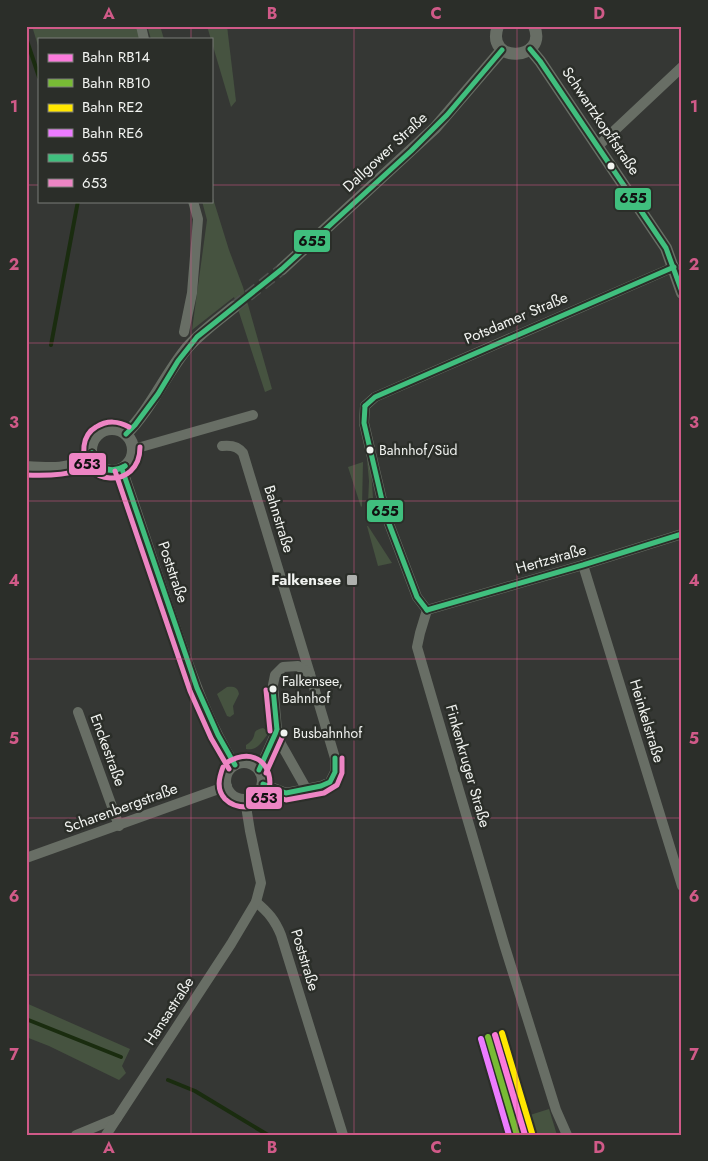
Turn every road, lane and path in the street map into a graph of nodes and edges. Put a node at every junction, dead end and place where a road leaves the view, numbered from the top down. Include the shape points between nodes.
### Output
1 (498, 26) edge
2 (534, 26) edge
3 (530, 49) junction
4 (502, 50) junction
5 (682, 67) edge
6 (598, 146) junction
7 (193, 202) edge
8 (678, 266) edge
9 (282, 269) tunnel mouth
10 (682, 293) edge
11 (234, 307) tunnel mouth
12 (184, 332) dead end
13 (253, 415) dead end
14 (126, 434) junction
15 (222, 446) dead end
16 (134, 448) junction
17 (92, 458) junction
18 (26, 467) edge
19 (122, 469) junction
20 (682, 534) edge
21 (582, 565) junction
22 (427, 610) junction
23 (310, 674) junction
24 (78, 712) dead end
25 (278, 730) junction
26 (234, 766) junction
27 (259, 770) junction
28 (263, 784) junction
29 (227, 786) junction
30 (306, 790) junction
31 (245, 800) junction
32 (119, 826) junction
33 (26, 858) edge
34 (682, 886) edge
35 (256, 902) junction
36 (118, 1118) junction
37 (76, 1135) edge
38 (106, 1135) edge
39 (115, 1135) edge
40 (343, 1135) edge
41 (567, 1135) edge

1 - 4 street via 496,38
2 - 3 street via 536,37
3 - 4 street via 519,55
3 - 6 street, Schwartzkopffstraße
4 - 9 street, Dallgower Straße via 429,134
5 - 6 street
6 - 8 street, Schwartzkopffstraße
7 - 12 street via 198,219 192,293
8 - 10 street, Schwartzkopffstraße
8 - 22 street, Potsdamer Straße via 376,397 365,406 364,423 385,513 417,597
11 - 14 street via 187,349 158,394
13 - 16 street
14 - 16 street
14 - 17 street via 115,429 98,434 91,448
15 - 23 street, Bahnstraße via 234,446 243,453
16 - 19 street via 132,458
17 - 18 street via 56,470
17 - 19 street via 101,468
19 - 26 street, Poststraße via 190,670 206,711
20 - 21 street, Hertzstraße
21 - 22 street, Hertzstraße
21 - 34 street, Heinkelstraße
22 - 41 street, Finkenkruger Straße via 417,647 504,944 556,1110
23 - 25 street via 298,666 283,666 275,675 273,689
23 - 30 street, Bahnstraße via 335,758 335,772 330,782
24 - 32 street, Enckestraße
25 - 27 street
25 - 30 street
26 - 27 street via 248,763
26 - 29 street via 227,774
27 - 28 street
28 - 30 street, Bahnstraße via 286,793
28 - 31 street via 257,795
29 - 31 street via 234,796
29 - 32 street, Scharenbergstraße
31 - 35 street via 261,883
32 - 33 street, Scharenbergstraße
35 - 36 street, Hansastraße
35 - 40 street, Poststraße via 275,920 281,935
36 - 37 street
36 - 38 street, Hansastraße
36 - 39 street

